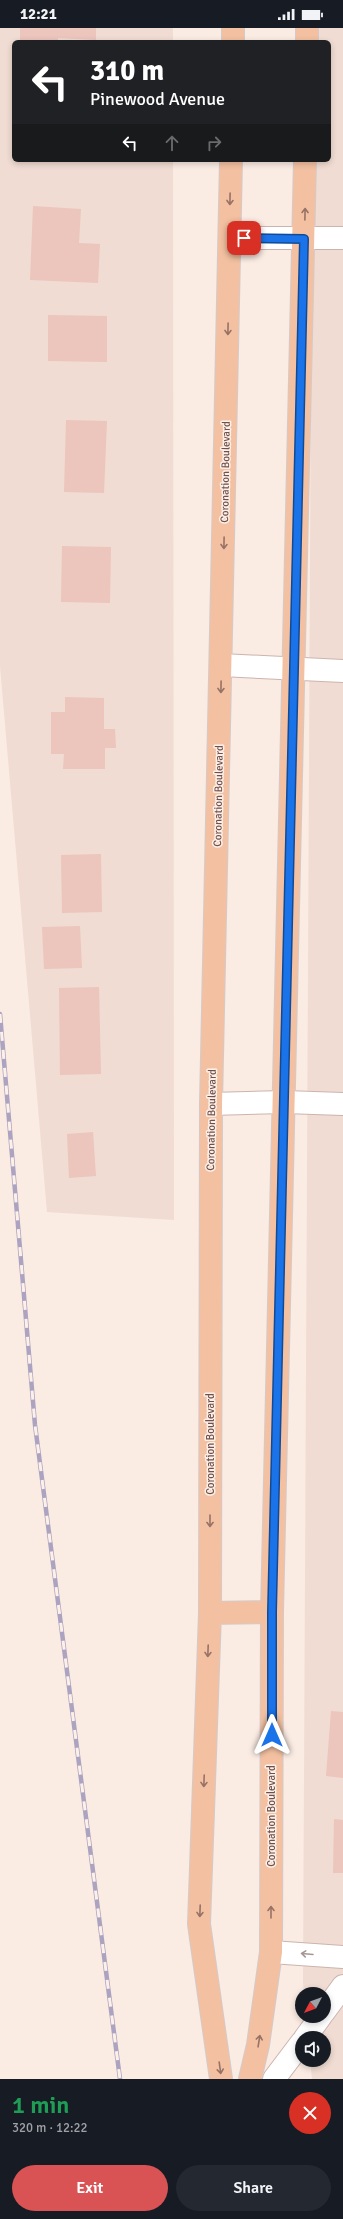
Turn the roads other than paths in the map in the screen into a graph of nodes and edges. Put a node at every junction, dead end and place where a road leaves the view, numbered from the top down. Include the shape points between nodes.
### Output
1 (233, 28) edge
2 (307, 28) edge
3 (233, 40) edge
4 (306, 40) edge
5 (231, 162) edge
6 (305, 162) edge
7 (230, 238) junction
8 (343, 238) edge
9 (304, 239) junction
10 (222, 664) junction
11 (295, 670) junction
12 (343, 671) edge
13 (285, 1102) junction
14 (211, 1104) junction
15 (343, 1104) edge
16 (210, 1612) junction
17 (272, 1612) junction
18 (271, 1952) junction
19 (343, 1957) edge
20 (343, 1986) edge
21 (331, 2002) edge
22 (295, 2051) edge
23 (221, 2079) edge
24 (250, 2079) edge
25 (274, 2079) edge

1 - 3 main road
2 - 4 main road
5 -> 7 main road, Coronation Boulevard
9 -> 6 main road, Coronation Boulevard
7 - 9 street
7 -> 10 main road, Coronation Boulevard
8 - 9 street
9 - 11 main road, Coronation Boulevard
10 - 11 street
10 -> 14 main road, Coronation Boulevard
11 - 12 street
11 - 13 main road, Coronation Boulevard
13 - 14 street
13 - 15 street
13 - 17 main road, Coronation Boulevard
14 -> 16 main road, Coronation Boulevard
16 - 17 main road
16 -> 23 main road, Coronation Boulevard via 199,1924
18 -> 17 main road, Coronation Boulevard
19 -> 18 street
24 -> 18 main road, Coronation Boulevard via 258,2045
20 - 21 street
22 - 25 street

